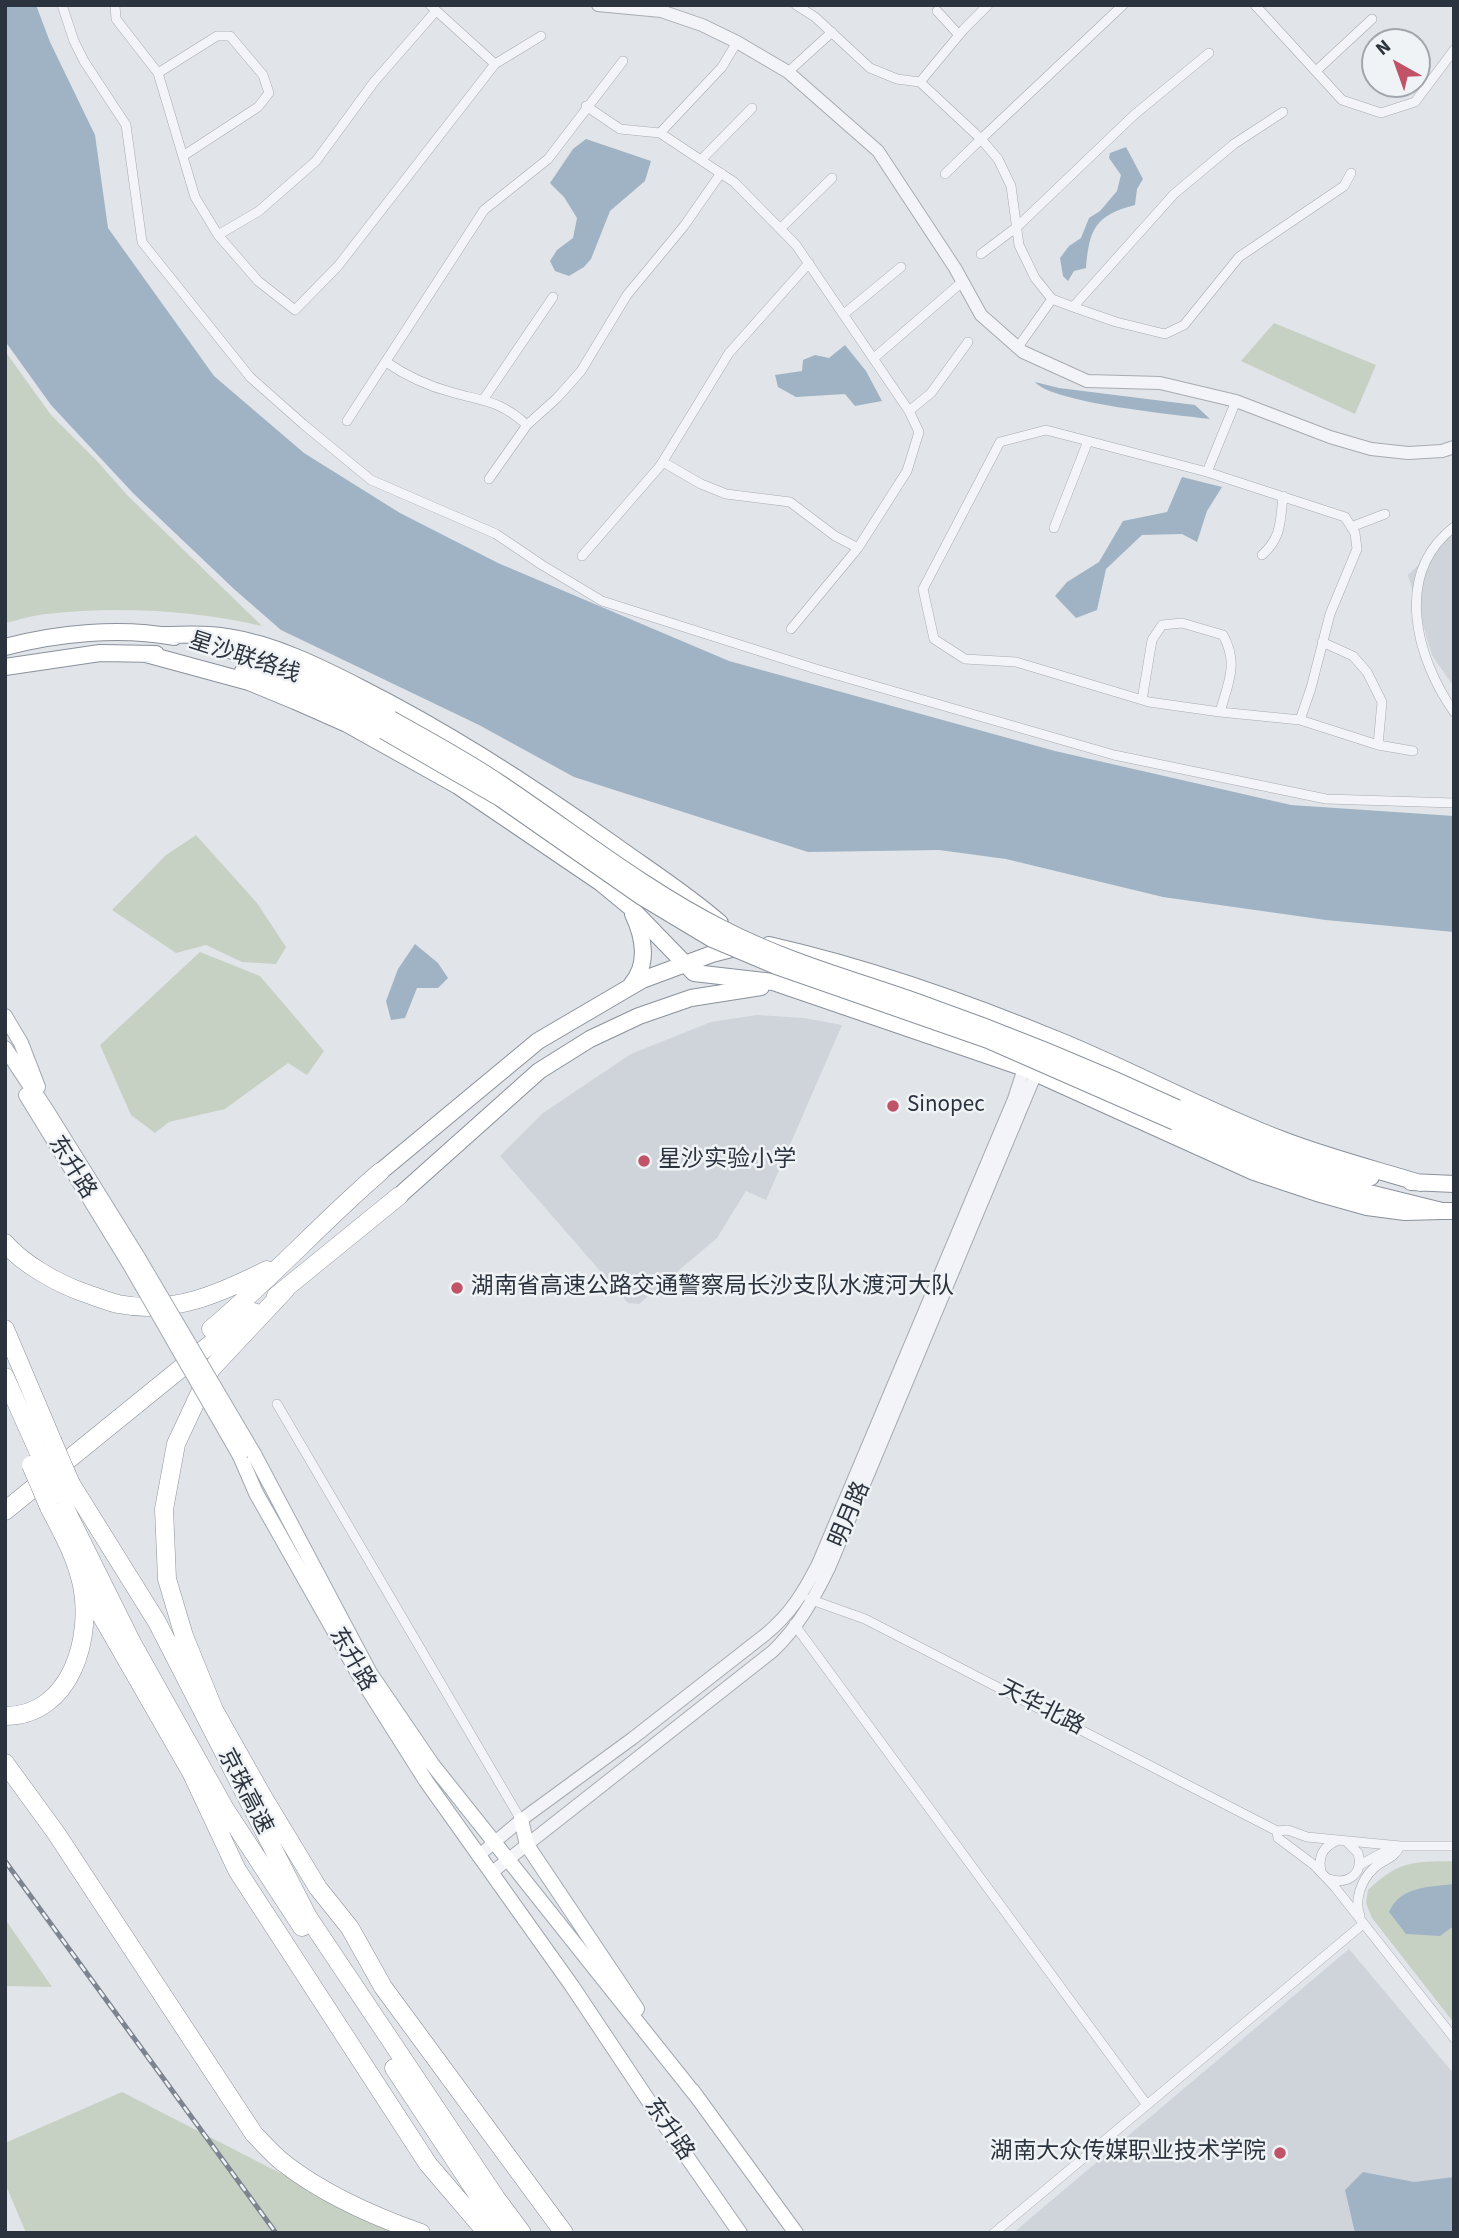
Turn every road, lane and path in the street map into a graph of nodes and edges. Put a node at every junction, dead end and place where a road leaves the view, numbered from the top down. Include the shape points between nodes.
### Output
1 (62, 5) edge
2 (115, 5) edge
3 (598, 5) edge
4 (796, 5) edge
5 (988, 5) edge
6 (1123, 5) edge
7 (1255, 5) edge
8 (433, 9) edge
9 (937, 11) dead end
10 (1372, 19) dead end
11 (832, 32) junction
12 (958, 35) junction
13 (541, 36) dead end
14 (737, 42) junction
15 (1454, 50) edge
16 (1209, 52) dead end
17 (623, 61) dead end
18 (495, 64) junction
19 (1316, 71) junction
20 (788, 72) junction
21 (158, 73) junction
22 (920, 82) junction
23 (586, 106) junction
24 (752, 108) dead end
25 (1283, 112) dead end
26 (660, 133) junction
27 (981, 139) junction
28 (183, 156) junction
29 (701, 160) junction
30 (721, 173) junction
31 (1351, 173) dead end
32 (945, 174) dead end
33 (832, 178) dead end
34 (1018, 226) junction
35 (780, 229) junction
36 (218, 235) junction
37 (981, 254) dead end
38 (809, 263) junction
39 (901, 267) dead end
40 (962, 282) junction
41 (552, 297) dead end
42 (1052, 299) junction
43 (1073, 307) junction
44 (844, 314) junction
45 (968, 342) dead end
46 (1018, 347) junction
47 (874, 358) junction
48 (386, 362) junction
49 (483, 400) junction
50 (1236, 401) junction
51 (909, 411) junction
52 (347, 421) dead end
53 (527, 425) junction
54 (1088, 441) junction
55 (1454, 447) edge
56 (663, 462) junction
57 (1207, 472) junction
58 (489, 479) dead end
59 (1283, 496) junction
60 (1385, 514) dead end
61 (1351, 527) junction
62 (1454, 527) edge
63 (1054, 528) dead end
64 (858, 548) junction
65 (1262, 555) dead end
66 (582, 556) dead end
67 (791, 629) dead end
68 (164, 635) junction
69 (1322, 642) junction
70 (10, 645) edge
71 (146, 653) junction
72 (9, 669) edge
73 (1142, 700) junction
74 (1220, 712) junction
75 (1454, 712) edge
76 (1300, 720) junction
77 (388, 725) junction
78 (1378, 745) junction
79 (1413, 751) dead end
80 (1454, 803) edge
81 (629, 906) junction
82 (745, 946) junction
83 (684, 964) junction
84 (629, 987) junction
85 (805, 993) junction
86 (5, 1016) edge
87 (1044, 1035) junction
88 (5, 1048) edge
89 (5, 1061) edge
90 (1030, 1071) junction
91 (47, 1111) junction
92 (1176, 1115) junction
93 (380, 1172) joint
94 (1420, 1183) junction
95 (1454, 1184) edge
96 (399, 1196) joint
97 (1448, 1211) edge
98 (5, 1243) edge
99 (134, 1261) junction
100 (286, 1261) junction
101 (286, 1289) junction
102 (5, 1329) edge
103 (5, 1377) edge
104 (5, 1395) edge
105 (276, 1405) dead end
106 (40, 1452) junction
107 (247, 1455) junction
108 (60, 1495) junction
109 (5, 1498) edge
110 (5, 1511) edge
111 (82, 1583) junction
112 (807, 1598) junction
113 (791, 1609) junction
114 (795, 1626) junction
115 (5, 1716) edge
116 (195, 1756) junction
117 (5, 1763) edge
118 (231, 1768) junction
119 (521, 1820) junction
120 (1277, 1831) junction
121 (1341, 1840) junction
122 (495, 1844) junction
123 (527, 1845) junction
124 (1400, 1846) junction
125 (1454, 1846) edge
126 (478, 1856) junction
127 (507, 1860) junction
128 (1360, 1865) junction
129 (491, 1873) junction
130 (1324, 1875) junction
131 (1351, 1878) junction
132 (1358, 1896) junction
133 (1363, 1924) junction
134 (299, 1965) junction
135 (383, 1987) junction
136 (1454, 2038) edge
137 (697, 2097) junction
138 (1146, 2105) junction
139 (484, 2206) junction
140 (421, 2233) edge
141 (487, 2233) edge
142 (503, 2233) edge
143 (522, 2233) edge
144 (564, 2233) edge
145 (740, 2233) edge
146 (796, 2233) edge
147 (994, 2233) edge

1 - 80 street via 84,61 126,125 142,242 250,377 371,480 496,534 602,601 803,665 1114,755 1326,799
2 - 21 street via 116,19
3 - 14 street via 661,11
4 - 11 street
5 - 12 street
6 - 27 street
7 - 19 street
8 - 18 street
8 - 36 street via 316,162 258,211
9 - 12 street
10 - 19 street
11 - 20 street
11 - 22 street via 870,68
12 - 22 street
13 - 18 street
14 - 20 street
14 - 26 street via 722,67
15 - 19 street via 1415,102 1381,113 1342,100
16 - 34 street via 1134,115
17 - 23 street
18 - 36 street via 338,265 295,310 258,281
20 - 40 street via 878,151
21 - 28 street
21 - 28 street via 217,36 230,36 263,75 268,93 258,107
22 - 27 street
23 - 26 street via 620,129
23 - 48 street via 548,159 484,210
24 - 29 street
25 - 43 street via 1234,144 1174,194
26 - 29 street
27 - 32 street
27 - 34 street via 998,159 1011,186
28 - 36 street via 195,197
29 - 30 street
30 - 35 street
30 - 53 street via 627,295 581,371
31 - 43 street via 1344,186 1239,257 1184,325 1165,334
33 - 35 street
34 - 37 street
34 - 42 street via 1019,245 1035,278
35 - 38 street
38 - 44 street
38 - 56 street via 729,353
39 - 44 street
40 - 46 street via 981,315
40 - 47 street
41 - 49 street
42 - 43 street
42 - 46 street
44 - 47 street
45 - 51 street via 931,393
46 - 50 street via 1087,381 1160,383
47 - 51 street
48 - 49 street via 401,373
48 - 52 street
49 - 53 street via 510,410
50 - 55 street via 1370,449 1408,453
50 - 57 street
51 - 64 street via 919,432 907,471
53 - 58 street
54 - 57 street
54 - 63 street
54 - 73 street via 1046,430 1000,442 923,589 934,639 965,659 1016,662
56 - 64 street via 726,494 790,502
56 - 66 street
57 - 59 street
59 - 61 street via 1345,517
59 - 65 street via 1274,544
60 - 61 street
61 - 69 street via 1357,549
62 - 75 street via 1434,547 1423,567 1415,607 1422,649
64 - 67 street
68 - 70 highway, 星沙联络线 via 85,634
68 - 77 highway, 星沙联络线 via 202,641 271,664 352,699
68 - 82 highway via 227,636 278,651 425,721 559,806 698,904
69 - 76 street
69 - 78 street via 1353,656 1367,671 1381,702
71 - 72 highway via 100,653
71 - 77 highway via 186,657 266,676
71 - 81 highway via 249,682 347,724 458,786
73 - 74 street
73 - 74 street via 1152,640 1162,625 1182,623 1223,635 1230,647 1233,667
74 - 76 street
76 - 78 street
77 - 92 highway, bridge via 642,897 712,939
78 - 79 street
81 - 83 highway
81 - 84 highway via 638,924 643,956
82 - 83 highway
82 - 87 highway via 767,945 808,954 890,978
83 - 84 highway
83 - 85 highway via 694,973 773,982
84 - 93 highway via 523,1051
85 - 90 highway
85 - 96 highway via 757,987 691,998 590,1039 539,1071
86 - 91 main road via 21,1043
87 - 90 street, 明月路
87 - 94 highway via 1284,1141
88 - 91 main road, 东升路
89 - 99 main road, 东升路
90 - 97 highway via 1292,1184 1367,1207
90 - 112 street, 明月路 via 1014,1099
91 - 99 main road, 东升路
92 - 94 highway via 1335,1171
92 - 97 highway via 1281,1167
93 - 100 highway
94 - 95 highway
96 - 101 highway
98 - 100 highway via 58,1283 116,1304 151,1308 223,1292
99 - 107 main road, 东升路, bridge
100 - 109 highway via 229,1314
101 - 110 highway via 228,1330
101 - 135 highway via 211,1369 176,1444 164,1509 167,1579 214,1710 318,1888 350,1928
102 - 106 highway, 京珠高速
103 - 106 highway, 京珠高速
104 - 106 highway
105 - 119 street
106 - 108 highway, 京珠高速, bridge
107 - 122 main road, 东升路 via 370,1672 432,1764
107 - 126 main road, 东升路 via 256,1493 359,1675
108 - 111 highway
108 - 116 highway, 京珠高速 via 132,1643
108 - 118 highway, 京珠高速 via 157,1622
111 - 115 highway via 84,1631 75,1667 53,1700 17,1716
111 - 134 highway via 191,1772 237,1870
112 - 113 street, 明月路
112 - 114 street, 明月路
112 - 120 street, 天华北路 via 865,1619
113 - 114 street
113 - 119 street, 明月路 via 775,1627 664,1714
114 - 123 street, 明月路 via 773,1651
114 - 138 street
116 - 134 highway
116 - 139 highway, 京珠高速
117 - 140 highway via 254,2134 282,2163 312,2182 374,2215
118 - 135 highway
118 - 143 highway, 京珠高速 via 307,1917
119 - 122 street, 明月路
119 - 123 main road, 东升路
120 - 121 street
120 - 130 street via 1278,1838
121 - 124 street
121 - 128 street via 1358,1853
121 - 130 street via 1322,1851
122 - 126 street, 明月路
122 - 127 main road, 东升路
123 - 127 street, 明月路
123 - 137 main road, 东升路
124 - 125 street
124 - 128 street
124 - 132 street via 1396,1855 1371,1870
126 - 129 main road, 东升路
127 - 129 street, 明月路
127 - 137 main road, 东升路
128 - 131 street
129 - 145 main road, 东升路
130 - 131 street via 1340,1882
130 - 133 street
131 - 132 street
132 - 133 street
133 - 136 street
133 - 138 street
134 - 139 highway
134 - 141 highway via 428,2164
135 - 144 highway
137 - 146 main road, 东升路
138 - 147 street
139 - 142 highway, 京珠高速

